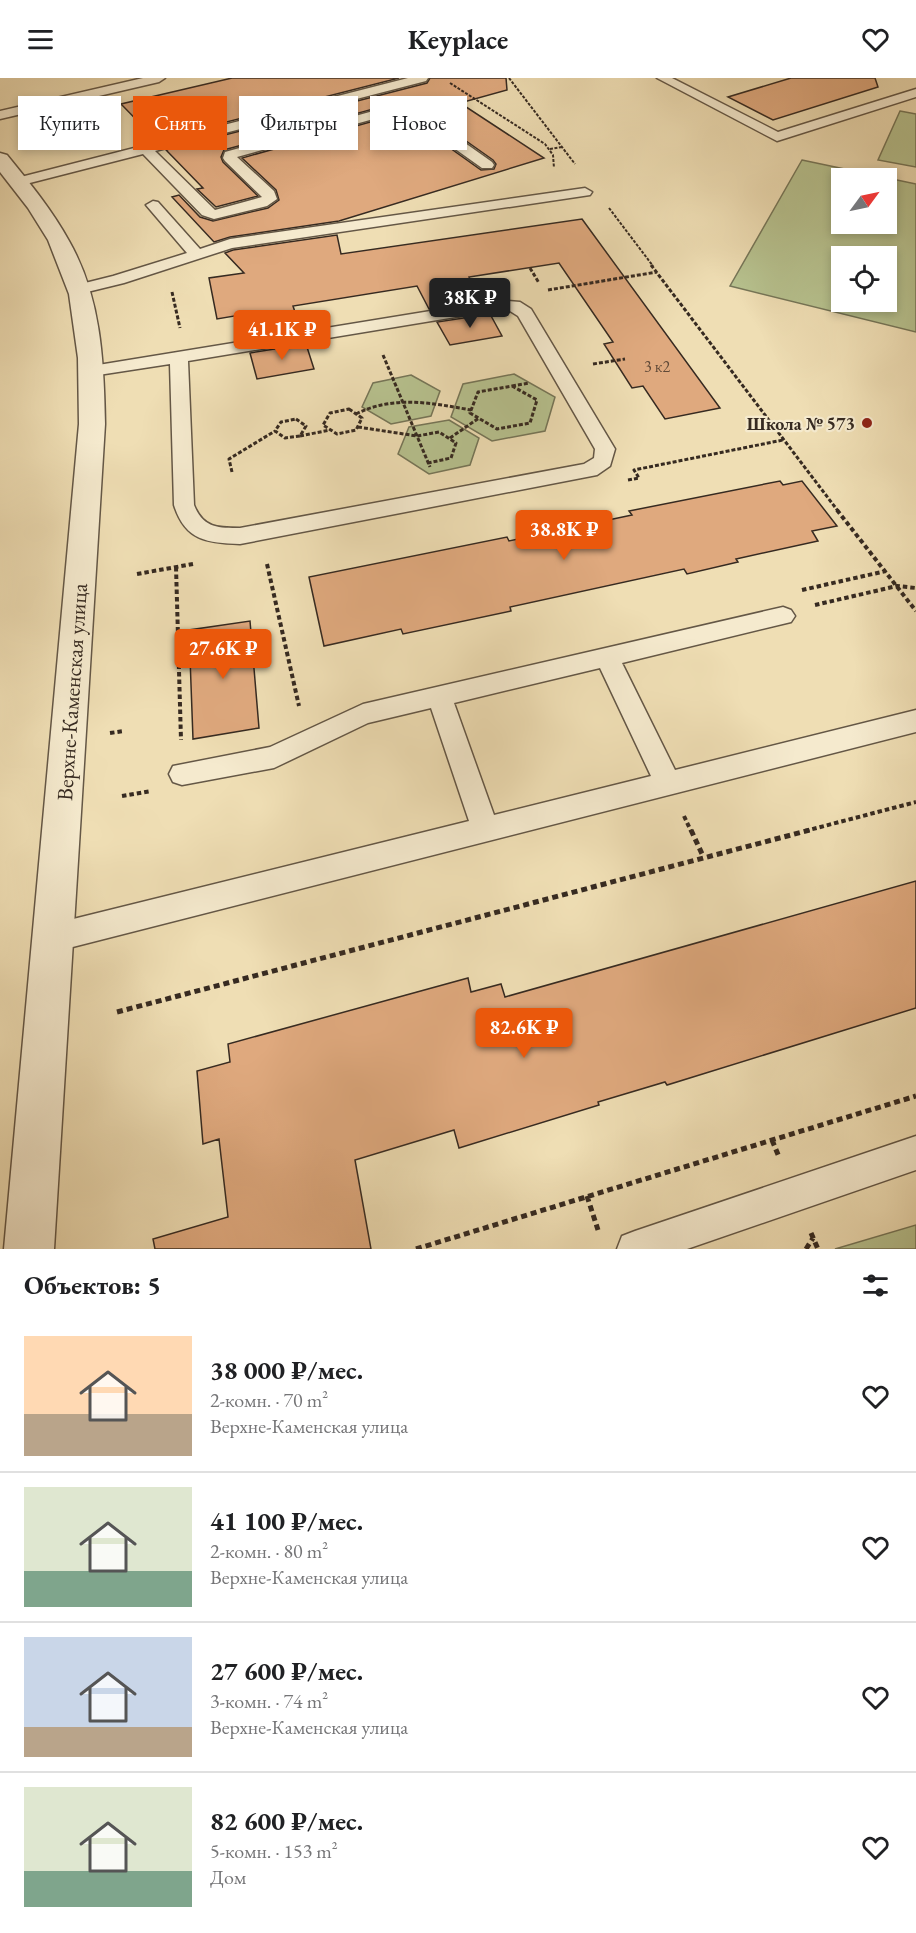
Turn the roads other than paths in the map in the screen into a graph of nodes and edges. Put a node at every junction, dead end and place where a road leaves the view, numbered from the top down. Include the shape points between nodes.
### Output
1 (159, 78) edge
2 (422, 78) edge
3 (663, 78) edge
4 (916, 93) edge
5 (0, 115) edge
6 (227, 128) edge
7 (140, 150) edge
8 (147, 150) edge
9 (487, 165) dead end
10 (9, 171) edge
11 (585, 192) dead end
12 (153, 205) dead end
13 (197, 255) junction
14 (79, 289) junction
15 (178, 358) junction
16 (92, 371) junction
17 (783, 616) road end
18 (607, 657) junction
19 (440, 697) junction
20 (916, 722) edge
21 (182, 774) road end
22 (668, 783) junction
23 (485, 829) junction
24 (53, 938) junction
25 (916, 1153) edge
26 (29, 1249) edge
27 (635, 1249) edge

1 - 5 lane
2 - 6 lane
3 - 4 lane via 777,137
7 - 10 lane
8 - 9 lane via 214,215 270,199 230,158 236,151 395,109 409,110
10 - 14 street, Верхне-Каменская улица via 65,253
11 - 13 lane via 230,244
12 - 13 lane
13 - 14 lane
14 - 16 street, Верхне-Каменская улица
15 - 15 lane via 498,305 514,306 525,313 605,449 603,461 590,470 240,536 218,536 200,530 187,519
15 - 16 lane
16 - 24 street, Верхне-Каменская улица via 91,435
17 - 18 lane
18 - 19 lane
18 - 22 lane
19 - 21 lane via 363,714 274,757
19 - 23 lane
20 - 22 lane
22 - 23 lane
23 - 24 lane
24 - 26 street, Верхне-Каменская улица
25 - 27 lane

